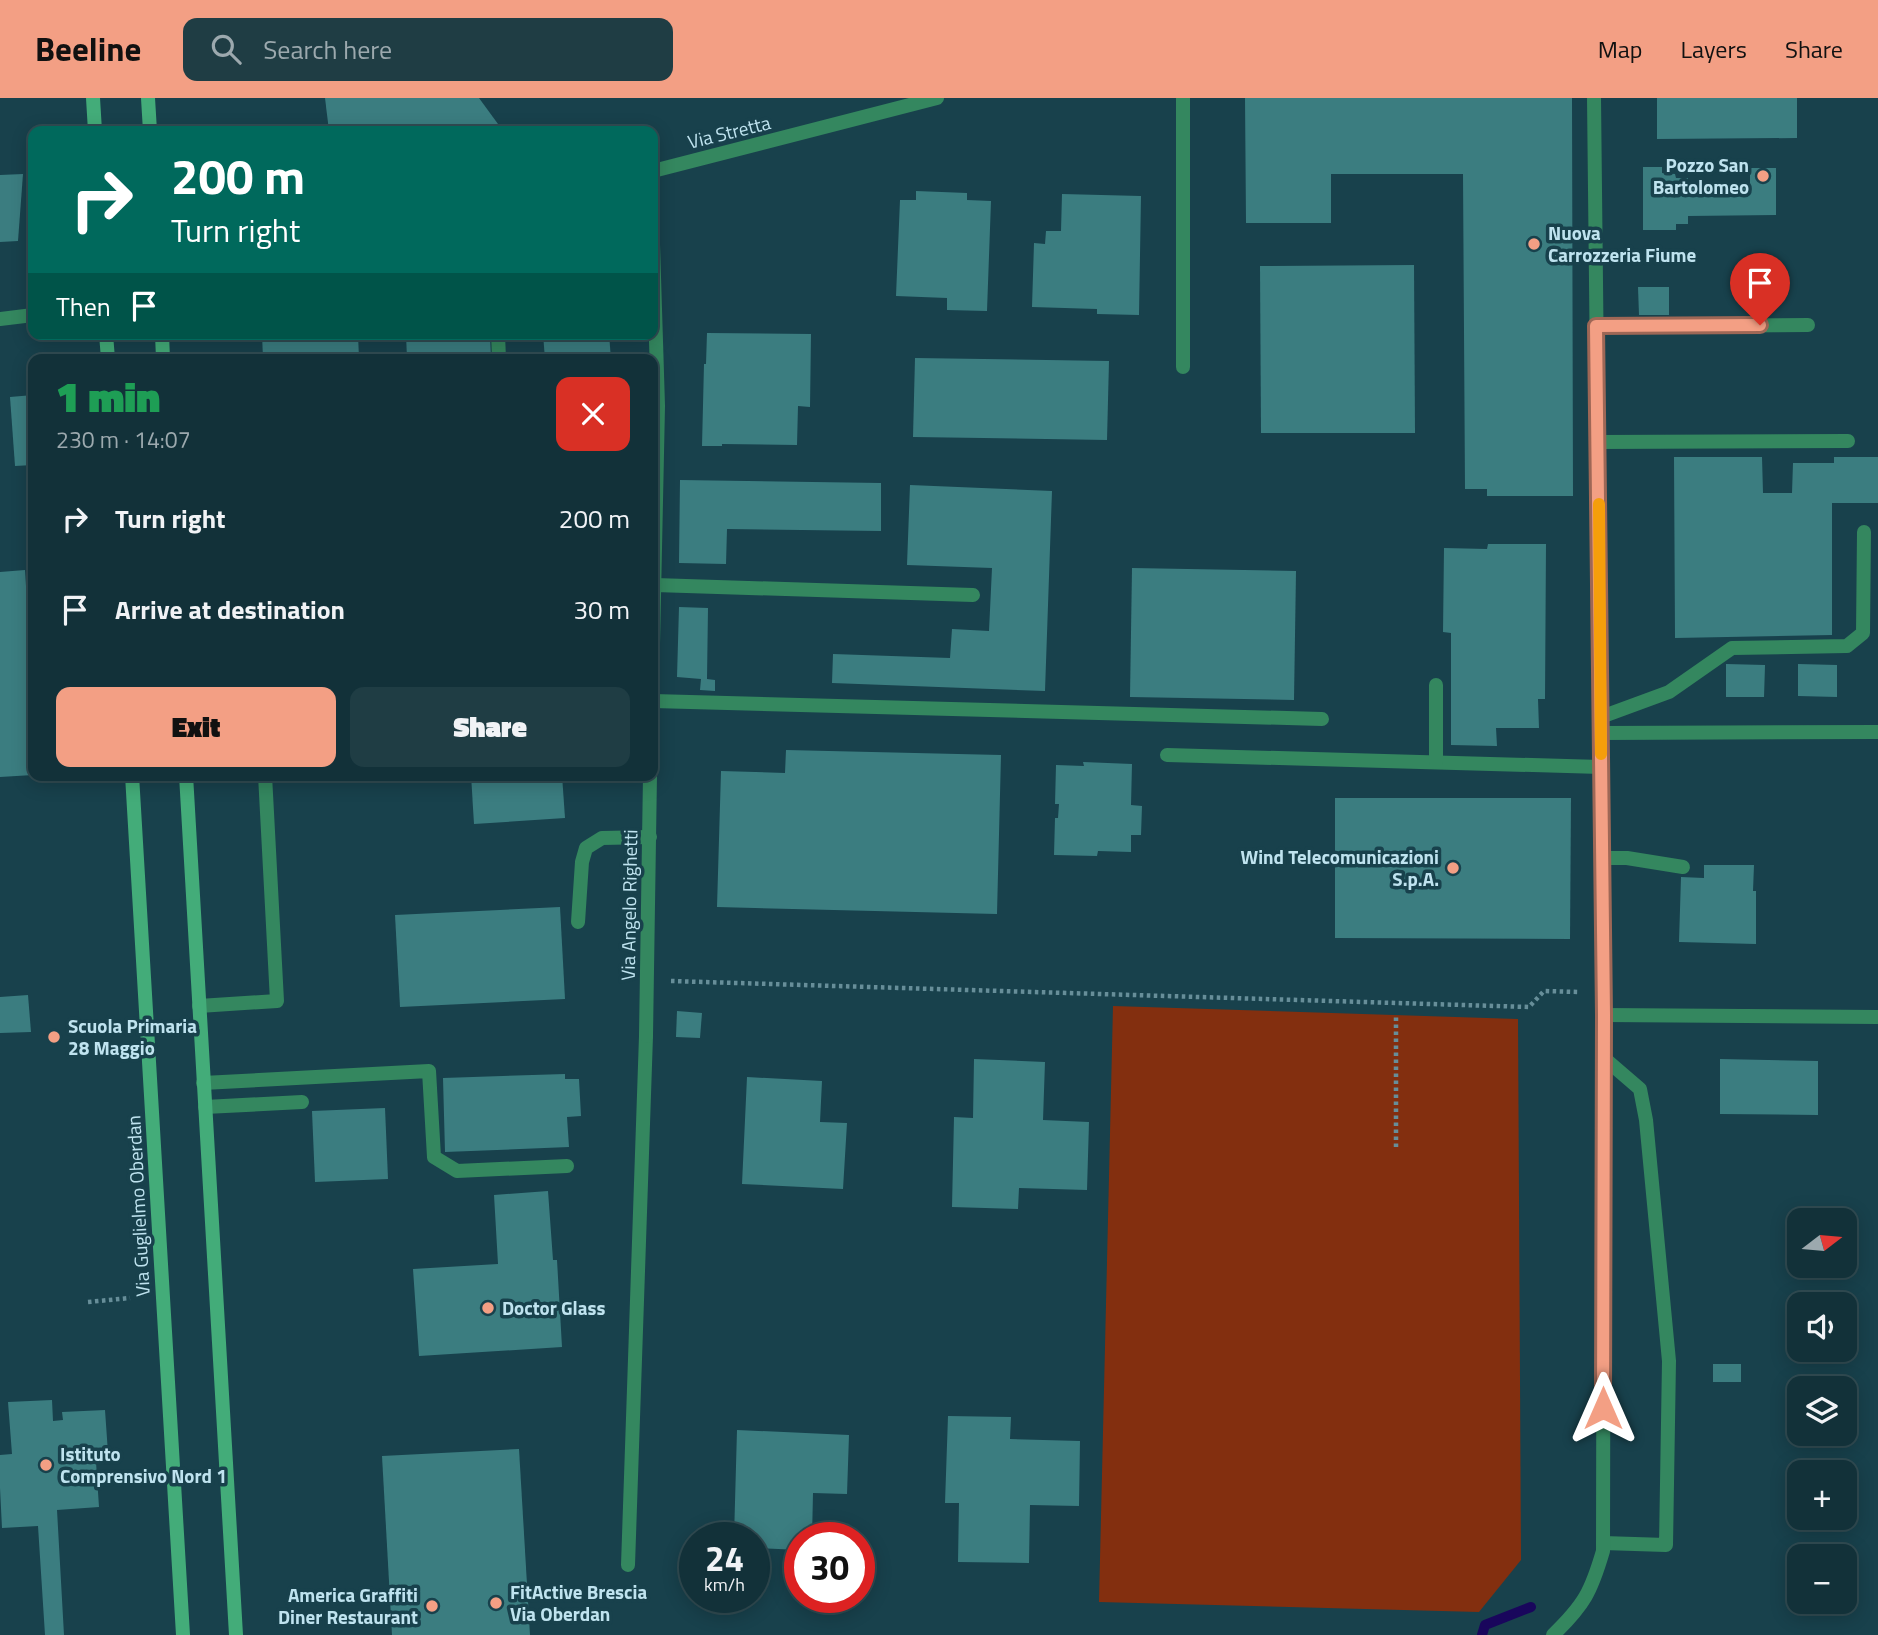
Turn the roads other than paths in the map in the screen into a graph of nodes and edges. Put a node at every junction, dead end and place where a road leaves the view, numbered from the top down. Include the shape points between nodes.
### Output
1 (93, 98) edge
2 (148, 98) edge
3 (937, 98) edge
4 (1183, 98) edge
5 (1594, 98) edge
6 (95, 126) edge
7 (150, 126) edge
8 (658, 170) edge
9 (28, 316) edge
10 (0, 319) edge
11 (1808, 325) dead end
12 (1596, 326) junction
13 (1183, 367) dead end
14 (1848, 441) dead end
15 (1598, 442) junction
16 (1864, 531) dead end
17 (658, 585) edge
18 (973, 596) dead end
19 (1436, 685) dead end
20 (658, 701) edge
21 (1601, 717) junction
22 (1322, 719) dead end
23 (1601, 733) junction
24 (1878, 733) edge
25 (1167, 755) dead end
26 (1436, 762) junction
27 (1601, 767) junction
28 (132, 781) edge
29 (186, 781) edge
30 (265, 781) edge
31 (650, 781) edge
32 (650, 837) junction
33 (1603, 858) junction
34 (1683, 867) dead end
35 (578, 922) dead end
36 (199, 1006) junction
37 (1604, 1015) junction
38 (1878, 1017) edge
39 (1604, 1058) junction
40 (203, 1083) junction
41 (302, 1101) dead end
42 (205, 1107) junction
43 (567, 1166) dead end
44 (1603, 1543) junction
45 (628, 1565) dead end
46 (183, 1635) edge
47 (236, 1635) edge
48 (1553, 1635) edge

1 - 6 main road
2 - 7 main road
3 - 8 street, Via Stretta
4 - 13 street
5 - 12 street
9 - 10 street
11 - 12 street
12 - 15 street
14 - 15 street
15 - 21 street
16 - 21 street via 1863,633 1847,646 1732,648 1668,692
17 - 18 street
19 - 26 street
20 - 22 street
21 - 23 street
23 - 24 street
23 - 27 street
25 - 26 street
26 - 27 street
27 - 33 street
28 - 46 main road, Via Guglielmo Oberdan
29 - 36 main road
30 - 36 street via 277,1001
31 - 32 street, Via Angelo Righetti
32 - 35 street via 602,838 586,848
32 - 45 street, Via Angelo Righetti
33 - 34 street
33 - 37 street
36 - 40 main road
37 - 38 street
37 - 39 street
39 - 44 street
39 - 44 street via 1640,1090 1669,1361 1666,1545
40 - 42 main road
40 - 43 street via 429,1071 434,1157 457,1171
41 - 42 street
42 - 47 main road
44 - 48 street via 1592,1588

